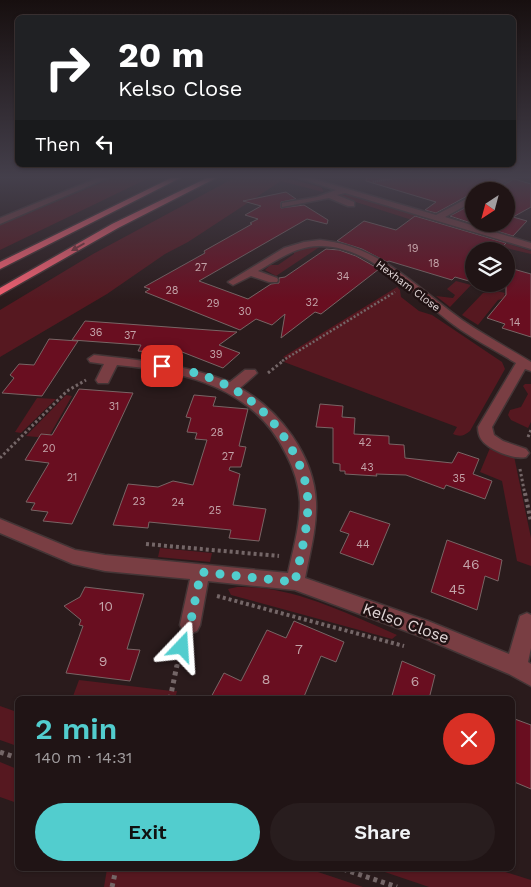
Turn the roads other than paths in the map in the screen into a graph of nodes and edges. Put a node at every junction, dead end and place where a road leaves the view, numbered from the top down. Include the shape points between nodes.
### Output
1 (92, 218) edge
2 (130, 218) edge
3 (438, 218) edge
4 (531, 246) edge
5 (0, 266) edge
6 (250, 272) junction
7 (272, 280) dead end
8 (233, 282) dead end
9 (0, 292) edge
10 (94, 359) dead end
11 (112, 361) junction
12 (526, 365) edge
13 (250, 373) dead end
14 (102, 380) road end
15 (231, 388) junction
16 (521, 453) road end
17 (0, 526) edge
18 (201, 572) junction
19 (295, 582) junction
20 (528, 622) dead end
21 (190, 625) road end
22 (524, 672) edge

1 - 5 highway
2 -> 9 highway
3 - 4 street
6 - 7 street
6 - 8 street, Hexham Close
6 - 12 street, Hexham Close via 288,249 311,243 340,245 368,256 459,323
10 - 11 street
11 - 14 street
11 - 15 street via 177,368
12 - 16 street, Hexham Close via 486,427 487,437 498,445
13 - 15 street
15 - 19 street via 252,400 268,415 294,453 302,473 308,493 307,511
17 - 18 street, Kelso Close via 73,556 105,563
18 - 19 street, Kelso Close
18 - 21 street
19 - 22 street, Kelso Close via 428,630
20 - 22 street, Kelso Close

